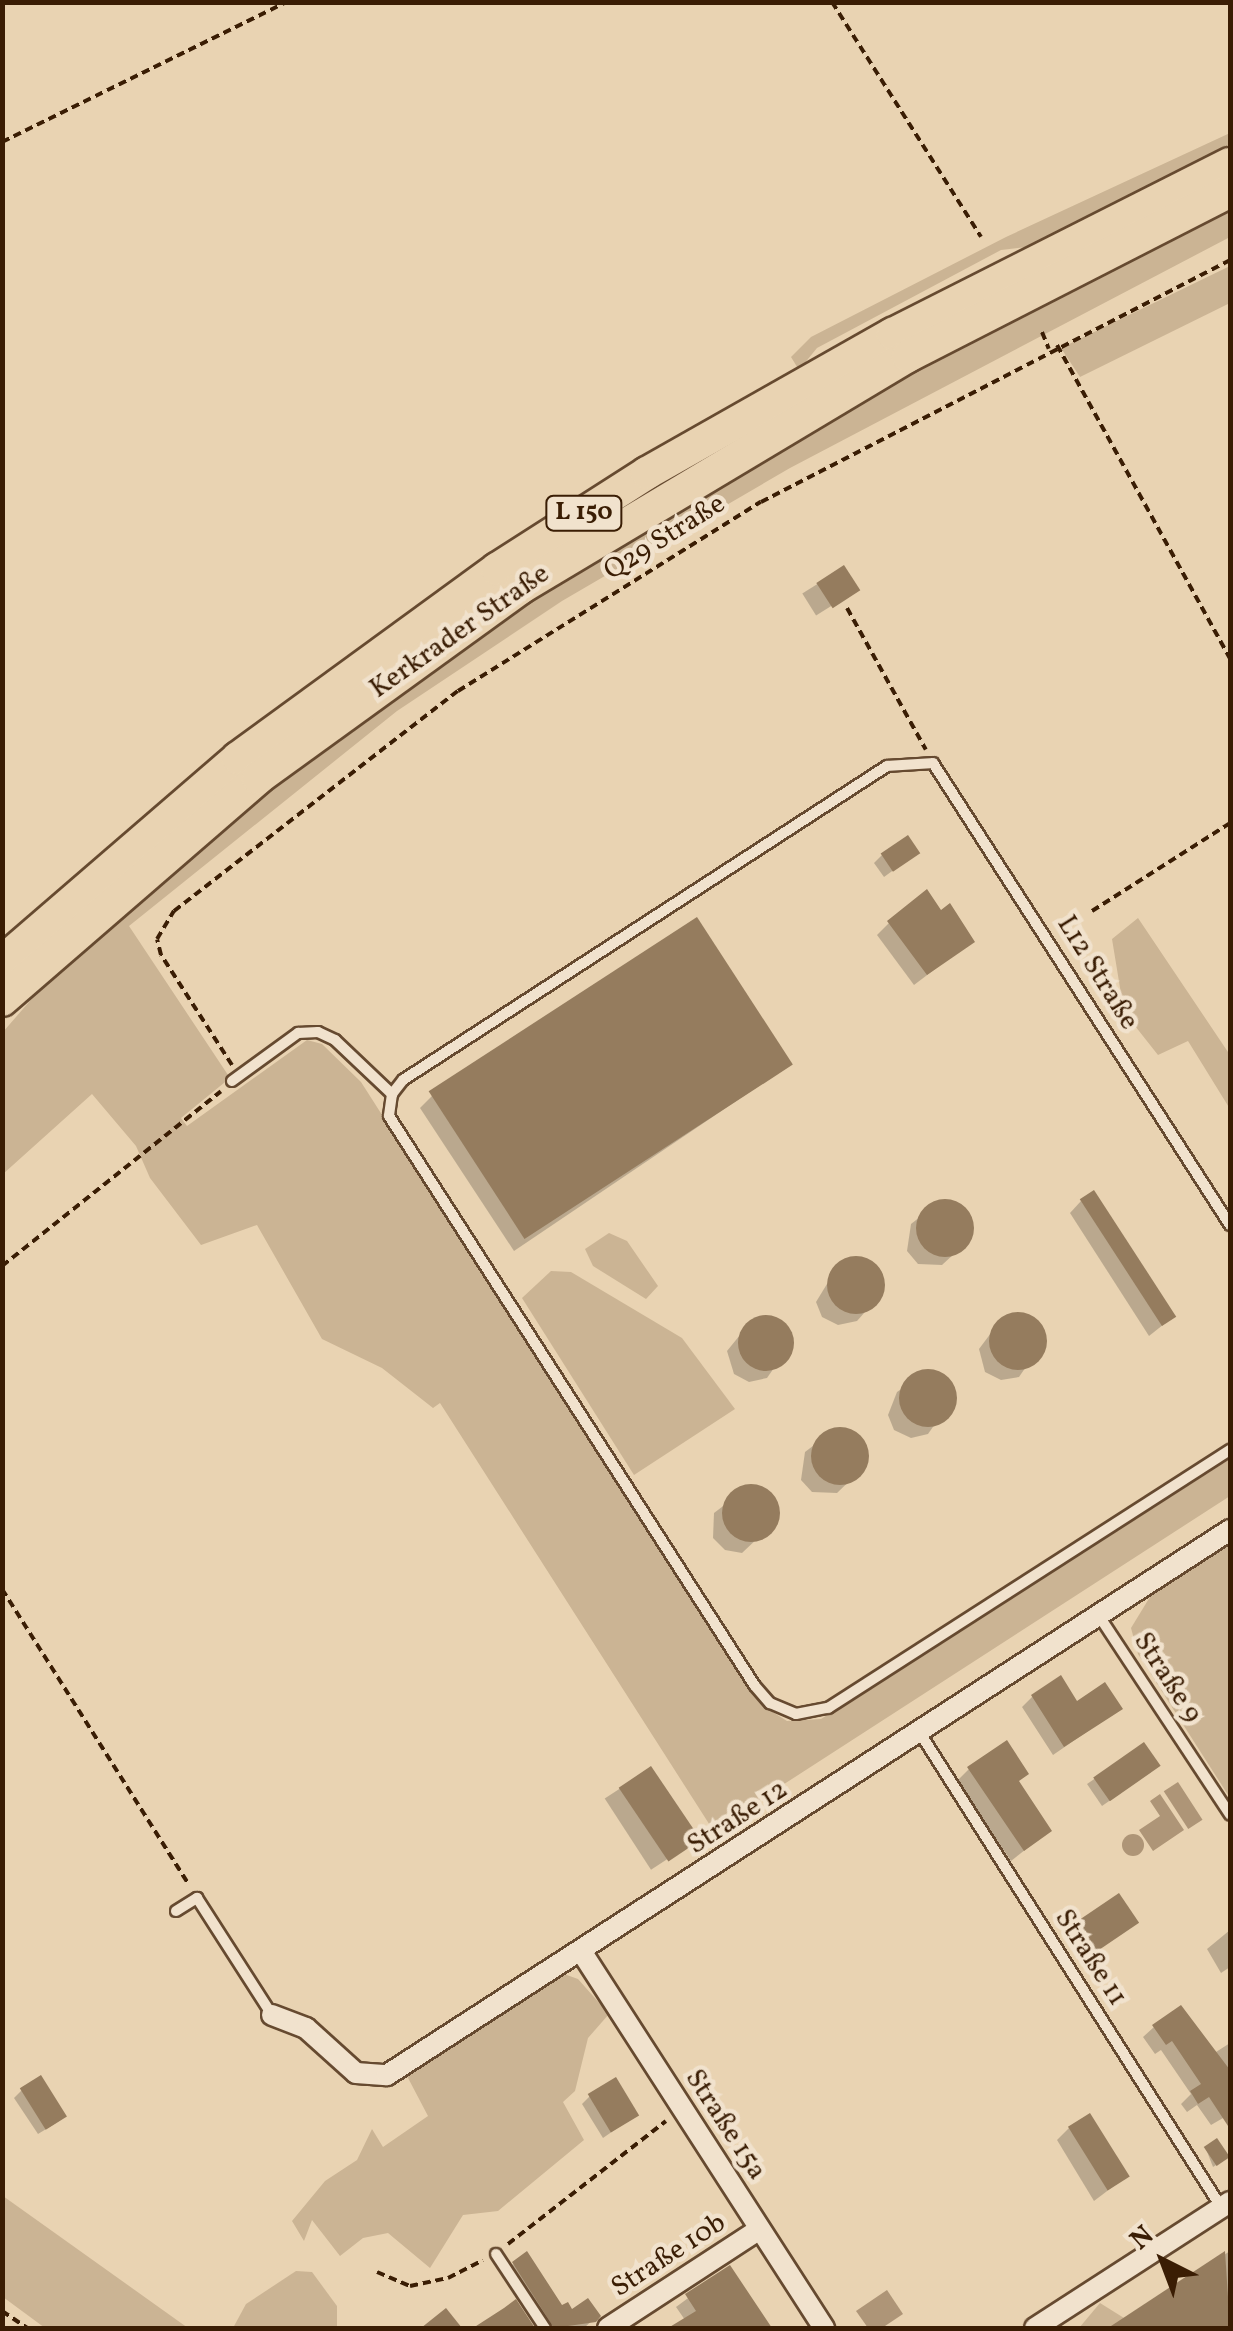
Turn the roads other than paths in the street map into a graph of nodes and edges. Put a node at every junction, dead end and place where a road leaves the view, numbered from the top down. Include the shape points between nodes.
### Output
1 (1230, 164) edge
2 (1230, 191) edge
3 (2, 962) edge
4 (2, 1000) edge
5 (236, 1078) road end
6 (392, 1094) junction
7 (1230, 1225) edge
8 (1230, 1450) edge
9 (1230, 1530) edge
10 (1099, 1615) junction
11 (920, 1733) junction
12 (1230, 1815) edge
13 (176, 1912) dead end
14 (581, 1951) junction
15 (272, 2015) joint
16 (1226, 2205) edge
17 (760, 2229) junction
18 (496, 2254) road end
19 (545, 2328) edge
20 (608, 2328) edge
21 (824, 2328) edge
22 (1035, 2328) edge

1 - 3 highway, Kerkrader Straße / L 150 via 893,334 647,473 514,558 238,758
2 - 4 highway, Kerkrader Straße / L 150 via 908,356 520,588 258,778
5 - 6 lane via 298,1034 318,1032
6 - 7 lane, L12 Straße via 403,1080 887,766 933,763
6 - 8 lane via 389,1116 754,1686 782,1709 796,1714 828,1708
9 - 10 street, Straße 12
10 - 11 street, Straße 12
10 - 12 lane, Straße 9
11 - 14 street, Straße 12
11 - 16 lane, Straße 11
13 - 15 lane via 197,1898
14 - 15 street, Straße 12 via 387,2076 356,2073 306,2028
14 - 17 street, Straße 15a
16 - 22 street
17 - 20 street, Straße 10b
17 - 21 street, Straße 15a
18 - 19 lane

